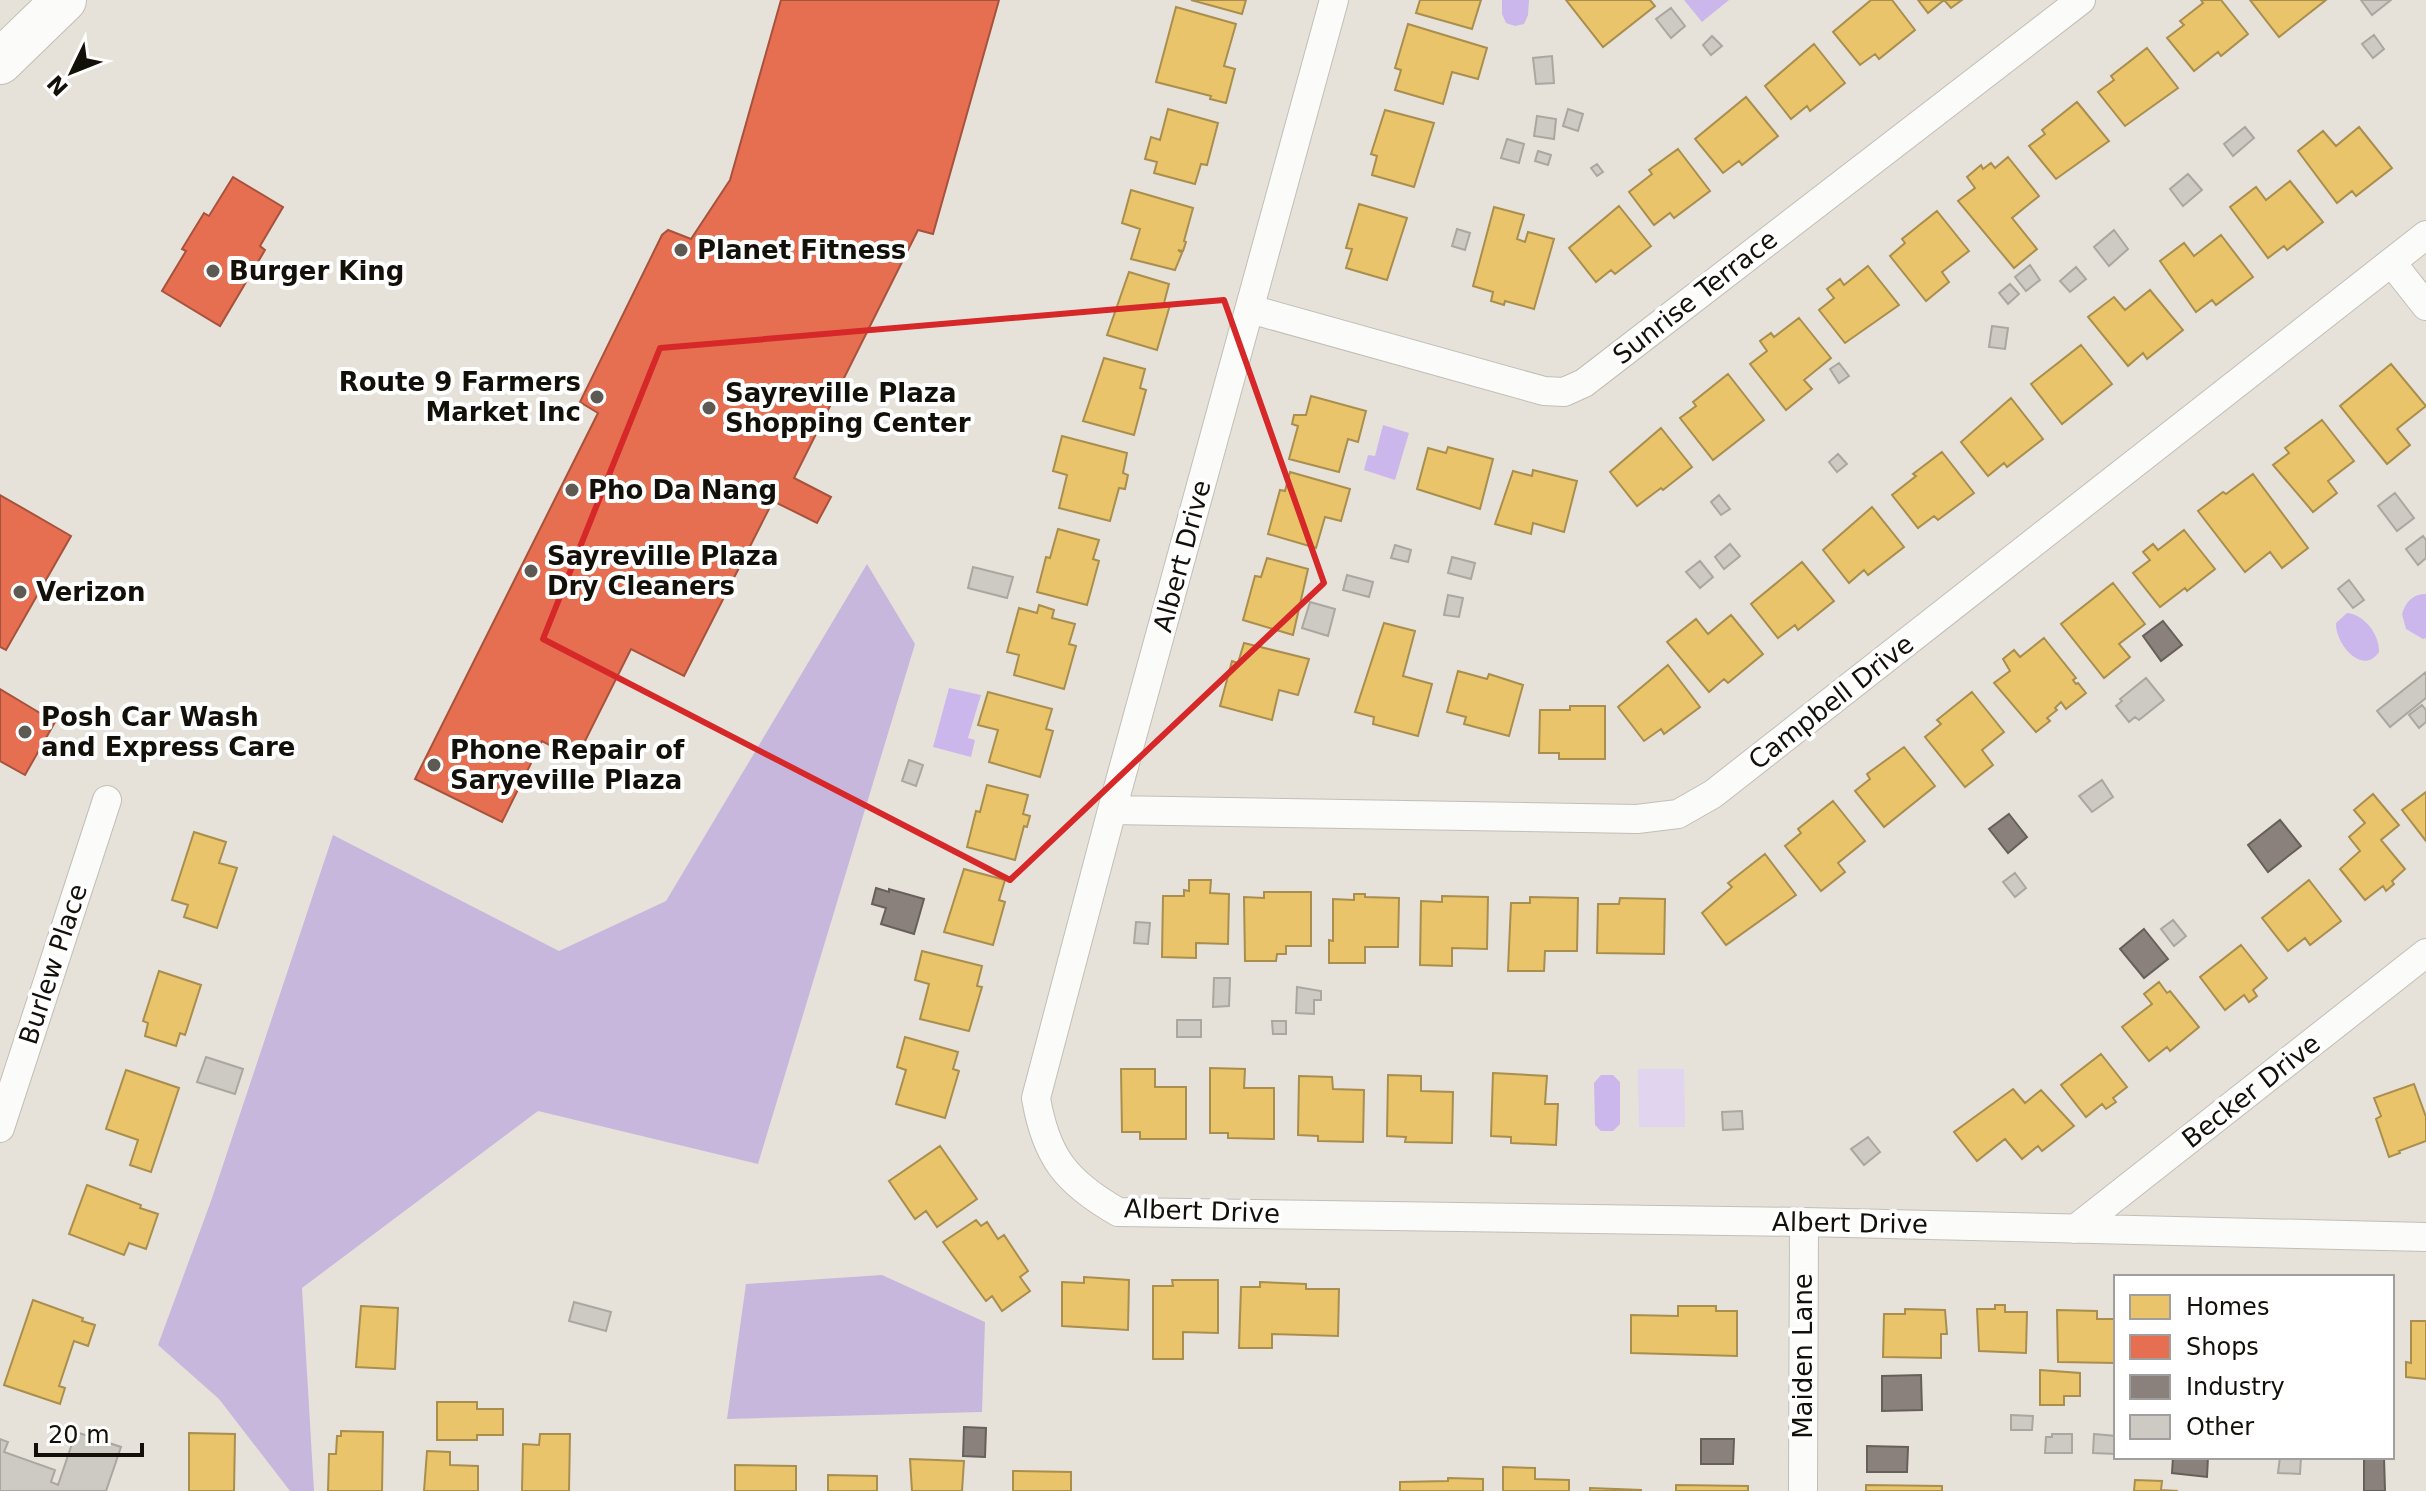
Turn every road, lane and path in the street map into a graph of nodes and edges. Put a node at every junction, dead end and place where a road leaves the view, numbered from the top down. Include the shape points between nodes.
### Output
1 (64, 0) edge
2 (1334, 0) edge
3 (2081, 0) edge
4 (0, 62) edge
5 (2426, 235) edge
6 (2392, 263) junction
7 (2426, 306) edge
8 (1250, 309) junction
9 (107, 800) dead end
10 (1112, 810) junction
11 (2426, 953) edge
12 (0, 1128) edge
13 (1804, 1222) junction
14 (2075, 1229) junction
15 (2426, 1237) edge
16 (1803, 1491) edge

1 - 4 highway
2 - 8 street, Albert Drive
3 - 8 street, Sunrise Terrace via 1584,383 1564,392 1544,391
5 - 6 street, Campbell Drive
6 - 7 street
6 - 10 street, Campbell Drive via 1713,794 1678,814 1637,819
8 - 10 street, Albert Drive
9 - 12 street, Burlew Place
10 - 13 street, Albert Drive via 1036,1098 1048,1148 1095,1199 1118,1212
11 - 14 street, Becker Drive
13 - 14 street, Albert Drive
13 - 16 street, Maiden Lane
14 - 15 street, Albert Drive

